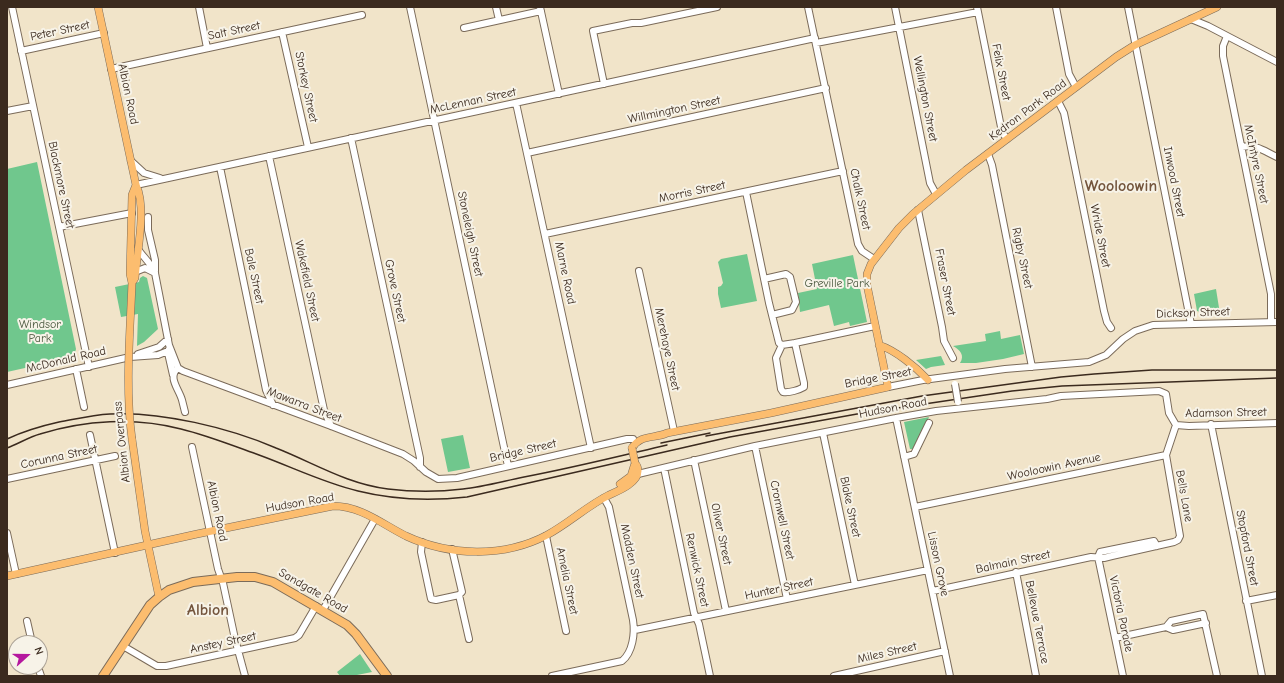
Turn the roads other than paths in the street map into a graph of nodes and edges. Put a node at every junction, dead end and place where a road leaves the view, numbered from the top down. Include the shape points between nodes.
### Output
1 (12, 7) edge
2 (98, 7) edge
3 (199, 7) edge
4 (410, 7) edge
5 (496, 7) edge
6 (717, 7) edge
7 (808, 7) edge
8 (895, 7) edge
9 (1056, 7) edge
10 (1128, 7) edge
11 (1217, 7) edge
12 (540, 9) edge
13 (978, 9) edge
14 (362, 15) dead end
15 (1191, 19) junction
16 (498, 20) junction
17 (464, 28) dead end
18 (899, 28) junction
19 (282, 32) junction
20 (104, 33) junction
21 (1227, 36) junction
22 (816, 41) junction
23 (1135, 45) junction
24 (207, 48) junction
25 (21, 51) junction
26 (1277, 62) edge
27 (111, 69) junction
28 (604, 84) junction
29 (1076, 87) junction
30 (826, 88) junction
31 (559, 94) junction
32 (1058, 101) junction
33 (516, 103) junction
34 (33, 106) junction
35 (7, 111) edge
36 (434, 121) junction
37 (351, 138) junction
38 (1007, 139) junction
39 (1242, 147) junction
40 (308, 148) junction
41 (527, 153) junction
42 (988, 154) junction
43 (269, 156) junction
44 (1277, 157) edge
45 (131, 161) junction
46 (220, 167) junction
47 (843, 171) junction
48 (163, 178) junction
49 (136, 185) junction
50 (746, 192) junction
51 (936, 194) junction
52 (918, 210) junction
53 (132, 213) junction
54 (148, 217) dead end
55 (59, 227) junction
56 (545, 234) junction
57 (138, 249) junction
58 (874, 259) junction
59 (639, 271) dead end
60 (135, 272) junction
61 (155, 273) junction
62 (764, 279) junction
63 (132, 283) junction
64 (772, 315) junction
65 (1274, 322) edge
66 (1192, 324) junction
67 (875, 326) junction
68 (1111, 328) dead end
69 (795, 343) junction
70 (169, 345) junction
71 (782, 345) junction
72 (879, 345) junction
73 (130, 357) junction
74 (953, 358) dead end
75 (1096, 360) joint
76 (89, 367) junction
77 (178, 368) junction
78 (1032, 368) junction
79 (76, 369) junction
80 (173, 375) junction
81 (954, 377) junction
82 (928, 380) junction
83 (7, 385) edge
84 (888, 387) junction
85 (266, 390) junction
86 (262, 400) junction
87 (273, 405) junction
88 (958, 406) junction
89 (84, 407) dead end
90 (324, 410) junction
91 (185, 412) dead end
92 (896, 418) junction
93 (314, 420) junction
94 (930, 423) dead end
95 (1277, 423) edge
96 (1211, 424) junction
97 (1176, 425) junction
98 (331, 426) junction
99 (670, 432) junction
100 (823, 433) junction
101 (90, 435) dead end
102 (632, 439) junction
103 (755, 446) junction
104 (192, 447) dead end
105 (418, 448) junction
106 (591, 448) junction
107 (632, 448) junction
108 (1166, 455) junction
109 (115, 456) dead end
110 (408, 457) junction
111 (904, 457) junction
112 (95, 460) junction
113 (694, 460) junction
114 (508, 466) junction
115 (420, 467) junction
116 (664, 468) junction
117 (636, 473) junction
118 (7, 479) edge
119 (604, 498) junction
120 (915, 507) junction
121 (375, 519) junction
122 (210, 532) junction
123 (7, 533) edge
124 (546, 536) junction
125 (1181, 541) joint
126 (422, 542) junction
127 (148, 545) junction
128 (452, 549) junction
129 (115, 552) junction
130 (1098, 557) junction
131 (928, 570) junction
132 (1016, 572) junction
133 (16, 574) junction
134 (7, 576) edge
135 (221, 578) junction
136 (855, 585) junction
137 (933, 591) junction
138 (459, 595) junction
139 (1277, 595) edge
140 (159, 597) junction
141 (787, 599) junction
142 (1246, 601) junction
143 (320, 608) junction
144 (726, 611) junction
145 (696, 617) junction
146 (27, 621) dead end
147 (1206, 623) junction
148 (1166, 627) junction
149 (635, 630) junction
150 (566, 631) dead end
151 (30, 635) edge
152 (1115, 638) junction
153 (469, 639) dead end
154 (123, 646) junction
155 (238, 651) junction
156 (945, 651) junction
157 (103, 676) edge
158 (245, 676) edge
159 (387, 676) edge
160 (552, 676) edge
161 (710, 676) edge
162 (834, 676) edge
163 (950, 676) edge
164 (1036, 676) edge
165 (1123, 676) edge
166 (1217, 676) edge
167 (1262, 676) edge

1 - 25 street, Blackmore Street
2 - 20 main road, Albion Road
3 - 24 street
4 - 36 street, Stoneleigh Street
5 - 16 street
6 - 28 street via 641,24 632,23 592,31
7 - 22 street, Chalk Street
8 - 18 street, Wellington Street
9 - 29 street via 1069,74
10 - 23 street, Inwood Street
11 - 15 main road, Kedron Park Road
12 - 16 street
12 - 31 street
13 - 18 street, McLennan Street
13 - 38 street, Felix Street via 1002,130
14 - 19 street, Salt Street
15 - 21 street
15 - 23 main road, Kedron Park Road
16 - 17 street
18 - 22 street, McLennan Street
18 - 51 street, Wellington Street via 930,183
19 - 24 street, Salt Street
19 - 40 street, Storkey Street
20 - 25 street, Peter Street
20 - 27 main road, Albion Road
21 - 26 street
21 - 39 street, McIntyre Street via 1223,56
22 - 28 street, McLennan Street
22 - 30 street, Chalk Street
23 - 29 main road, Kedron Park Road
23 - 66 street, Inwood Street
24 - 27 street, Salt Street
25 - 34 street, Blackmore Street
27 - 45 main road, Albion Road
28 - 31 street, McLennan Street
29 - 32 main road, Kedron Park Road
30 - 41 street, Willmington Street
30 - 47 street, Chalk Street
31 - 33 street, McLennan Street
32 - 38 main road, Kedron Park Road
32 - 68 street, Wride Street via 1064,113 1104,312
33 - 36 street, McLennan Street
33 - 41 street, Marne Road
34 - 35 street
34 - 55 street, Blackmore Street
36 - 37 street, McLennan Street
36 - 114 street, Stoneleigh Street
37 - 40 street, McLennan Street
37 - 105 street, Grove Street
38 - 42 main road, Kedron Park Road
39 - 44 street via 1256,147
39 - 65 street, McIntyre Street via 1271,294
40 - 43 street, McLennan Street
41 - 56 street, Marne Road
42 - 51 main road, Kedron Park Road
42 - 78 street, Rigby Street
43 - 46 street, McLennan Street
43 - 90 street, Wakefield Street
45 - 48 street via 144,173
45 - 49 main road, Albion Road
46 - 48 street, McLennan Street
46 - 85 street, Bale Street
47 - 50 street, Morris Street
47 - 58 street, Chalk Street via 859,247
48 - 49 street, McLennan Street
49 - 53 main road, Albion Overpass
49 - 57 main road, Albion Overpass via 141,206
50 - 56 street, Morris Street
50 - 62 street
51 - 52 main road, Kedron Park Road
52 - 58 main road, Kedron Park Road via 899,228
52 - 74 street, Fraser Street via 944,341
53 - 55 street
53 - 63 main road, Albion Overpass
54 - 61 street
55 - 76 street, Blackmore Street
56 - 106 street, Marne Road
57 - 60 main road, Albion Overpass
57 - 61 street
58 - 67 main road via 866,280
59 - 99 street, Merehaye Street
60 - 61 street via 145,268
60 - 63 main road, Albion Overpass
61 - 70 street
62 - 64 street
62 - 64 street via 786,274 790,276 796,302 792,310
63 - 127 main road, Albion Overpass, bridge via 129,417
64 - 71 street
65 - 66 street, Dickson Street
66 - 75 street, Dickson Street via 1157,324 1141,328 1129,334 1110,352
67 - 69 street
67 - 72 main road
69 - 71 street
69 - 71 street via 804,387 786,392 781,389 776,358
70 - 73 street, McDonald Road
70 - 73 street, McDonald Road via 158,355
70 - 77 street
70 - 80 street
72 - 82 main road via 888,348
72 - 84 main road
73 - 76 street, McDonald Road
75 - 78 street, Bridge Street
76 - 79 street, McDonald Road
77 - 80 street
77 - 86 street, Mawarra Street
78 - 81 street, Bridge Street via 1005,369
79 - 83 street, McDonald Road
79 - 89 street
80 - 91 street
81 - 82 street, Bridge Street
81 - 88 street, bridge
82 - 84 street, Bridge Street
84 - 99 main road, Bridge Street
85 - 86 street
85 - 87 street, Bale Street
86 - 87 street, Mawarra Street
87 - 93 street, Mawarra Street
88 - 92 street, Hudson Road
88 - 97 street, Hudson Road via 1061,396 1159,391 1166,394 1169,413
90 - 93 street via 321,416
90 - 98 street, Wakefield Street
92 - 100 street, Hudson Road
92 - 111 street, Lisson Grove
93 - 98 street, Mawarra Street
94 - 111 street via 914,454
95 - 96 street, Adamson Street
96 - 97 street, Adamson Street
96 - 142 street, Stopford Street
97 - 108 street
98 - 110 street, Mawarra Street
99 - 102 main road, Bridge Street via 639,435
99 - 107 main road, Bridge Street via 640,440
100 - 103 street, Hudson Road
100 - 136 street, Blake Street
101 - 112 street
102 - 106 street, Bridge Street
102 - 107 main road
103 - 113 street, Hudson Road
103 - 141 street, Cromwell Street
104 - 122 street, Albion Road
105 - 110 street
105 - 115 street, Grove Street
106 - 114 street, Bridge Street
107 - 117 main road, bridge via 638,470
108 - 120 street, Wooloowin Avenue
108 - 125 street, Bells Lane
109 - 112 street, Corunna Street
110 - 115 street, Mawarra Street
111 - 120 street, Lisson Grove
112 - 118 street, Corunna Street
112 - 129 street
113 - 116 street, Hudson Road
113 - 144 street, Oliver Street
114 - 115 street, Bridge Street via 445,479 438,479
116 - 117 street, Hudson Road
116 - 145 street, Renwick Street
117 - 119 main road, Hudson Road via 630,484
119 - 124 main road, Hudson Road
119 - 149 street, Madden Street via 610,509
120 - 131 street, Lisson Grove
121 - 122 main road, Hudson Road via 350,507 333,506
121 - 126 main road, Hudson Road
121 - 143 street, Anstey Street
122 - 127 main road, Hudson Road
122 - 135 street, Albion Road
123 - 133 street
124 - 128 main road, Hudson Road via 501,550 486,552
124 - 150 street, Amelia Street
125 - 130 street, Balmain Street
126 - 128 main road, Hudson Road
126 - 138 street via 421,550 431,599
127 - 129 main road, Hudson Road
127 - 140 main road, Albion Overpass
128 - 138 street via 462,592
129 - 133 main road, Hudson Road
130 - 132 street, Balmain Street
130 - 152 street, Victoria Parade
131 - 136 street, Hunter Street
131 - 137 street, Lisson Grove
132 - 137 street, Balmain Street
132 - 164 street, Bellevue Terrace
133 - 134 main road, Hudson Road
135 - 140 highway, Sandgate Road via 186,583
135 - 143 highway, Sandgate Road via 264,578
135 - 155 street, Albion Road
136 - 141 street, Hunter Street
137 - 156 street, Lisson Grove
138 - 153 street
139 - 142 street
140 - 154 highway, Sandgate Road via 150,605
141 - 144 street, Hunter Street
142 - 167 street, Stopford Street
143 - 155 street, Anstey Street via 297,637
143 - 159 highway, Sandgate Road via 350,628
144 - 145 street, Hunter Street
145 - 149 street, Hunter Street
145 - 161 street, Renwick Street
146 - 151 street
147 - 148 street via 1172,630
147 - 148 street via 1204,614 1171,621
147 - 166 street
148 - 152 street
149 - 160 street via 628,656 622,661
152 - 165 street, Victoria Parade
154 - 155 street, Anstey Street via 159,667
154 - 157 highway, Sandgate Road
155 - 158 street, Albion Road
156 - 162 street, Miles Street
156 - 163 street, Lisson Grove

